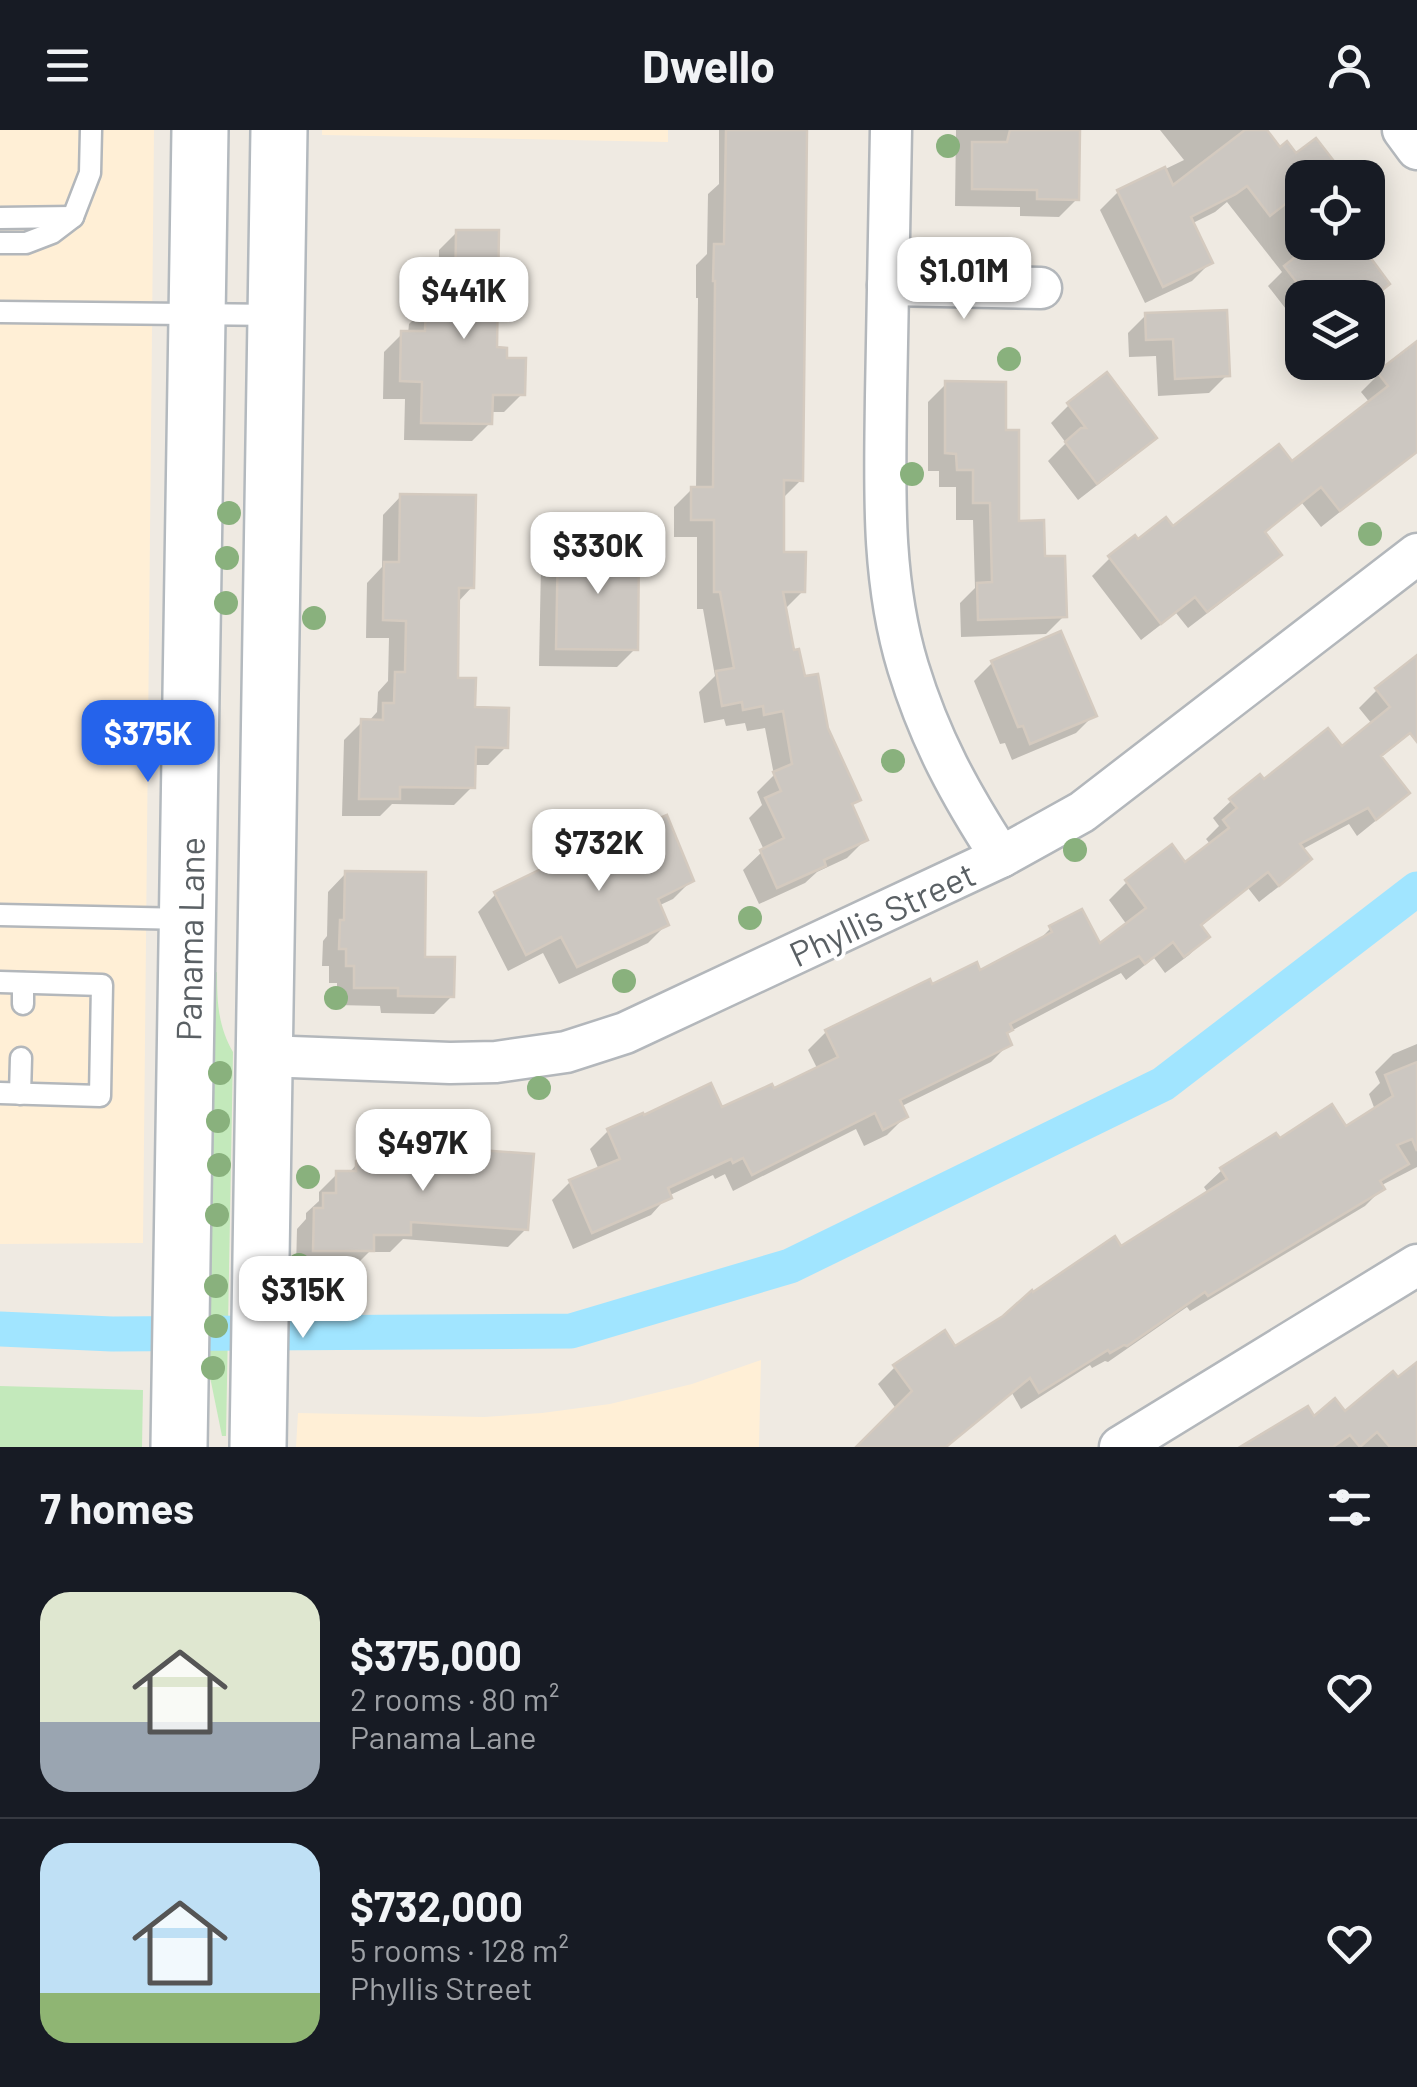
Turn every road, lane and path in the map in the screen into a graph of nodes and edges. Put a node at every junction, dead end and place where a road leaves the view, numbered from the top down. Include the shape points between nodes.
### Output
1 (91, 130) edge
2 (200, 130) edge
3 (279, 130) edge
4 (891, 130) edge
5 (1403, 130) edge
6 (1417, 148) edge
7 (73, 217) junction
8 (0, 218) edge
9 (0, 242) edge
10 (888, 285) junction
11 (1042, 288) dead end
12 (0, 312) edge
13 (198, 314) junction
14 (276, 316) junction
15 (1417, 554) edge
16 (193, 652) junction
17 (1001, 857) junction
18 (0, 916) edge
19 (189, 919) junction
20 (0, 982) edge
21 (265, 1056) junction
22 (21, 1058) dead end
23 (10, 1094) edge
24 (1417, 1265) edge
25 (180, 1382) junction
26 (1126, 1445) edge
27 (179, 1447) edge
28 (195, 1447) edge
29 (258, 1447) edge

1 - 7 lane via 90,173
2 - 13 main road, Panama Lane
3 - 14 main road
4 - 10 street
5 - 6 street
7 - 8 lane
7 - 9 lane via 26,243
10 - 11 street
10 - 17 street via 884,518 891,592 932,734
12 - 13 lane
13 - 14 lane
13 - 16 main road, Panama Lane
14 - 21 main road
15 - 17 street, Phyllis Street via 1082,812
16 - 19 main road, Panama Lane
16 - 21 main road via 228,774 222,983 227,1017
17 - 21 street, Phyllis Street via 625,1033 566,1052 450,1063
18 - 19 lane
19 - 25 main road, Panama Lane
20 - 23 lane via 23,993 102,985 100,1096
21 - 29 main road
22 - 23 lane
24 - 26 street
25 - 27 main road, Panama Lane
25 - 28 street

